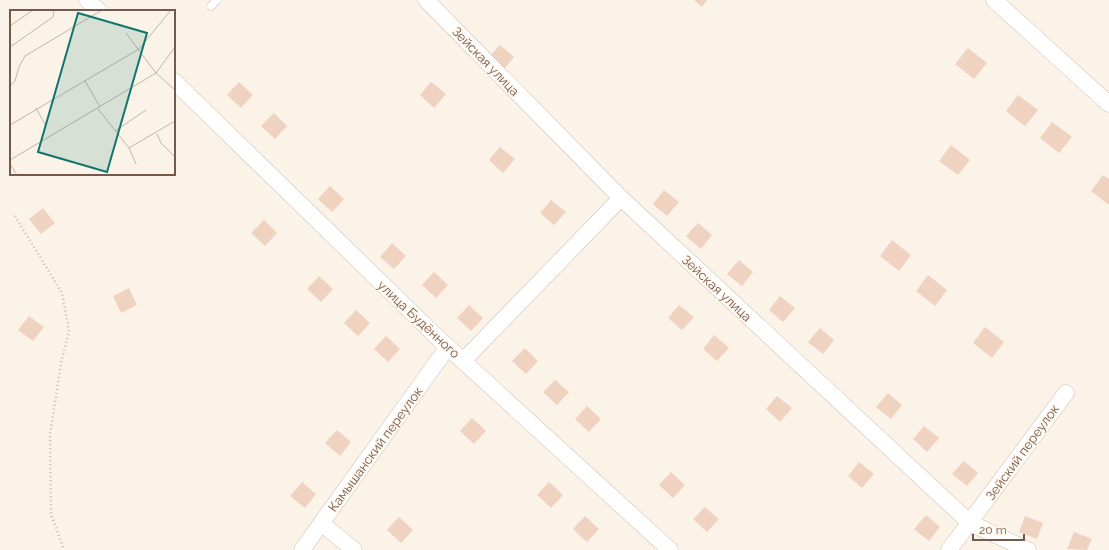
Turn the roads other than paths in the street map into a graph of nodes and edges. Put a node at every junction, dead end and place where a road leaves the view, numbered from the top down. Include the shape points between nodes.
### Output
1 (87, 0) edge
2 (426, 0) edge
3 (994, 0) edge
4 (98, 10) edge
5 (175, 82) edge
6 (1109, 104) edge
7 (621, 198) junction
8 (448, 348) junction
9 (463, 361) junction
10 (1066, 393) dead end
11 (321, 523) junction
12 (970, 523) junction
13 (302, 550) edge
14 (354, 550) edge
15 (670, 550) edge
16 (949, 550) edge
17 (1028, 550) edge

1 - 4 street
2 - 7 street, Зейская улица
3 - 6 street
5 - 8 street, улица Будённого
7 - 9 street
7 - 12 street, Зейская улица
8 - 9 street, улица Будённого
8 - 11 street, Камышанский переулок
9 - 15 street, улица Будённого
10 - 12 street, Зейский переулок
11 - 13 street, Камышанский переулок
11 - 14 street
12 - 16 street, Зейский переулок
12 - 17 street, Зейская улица

